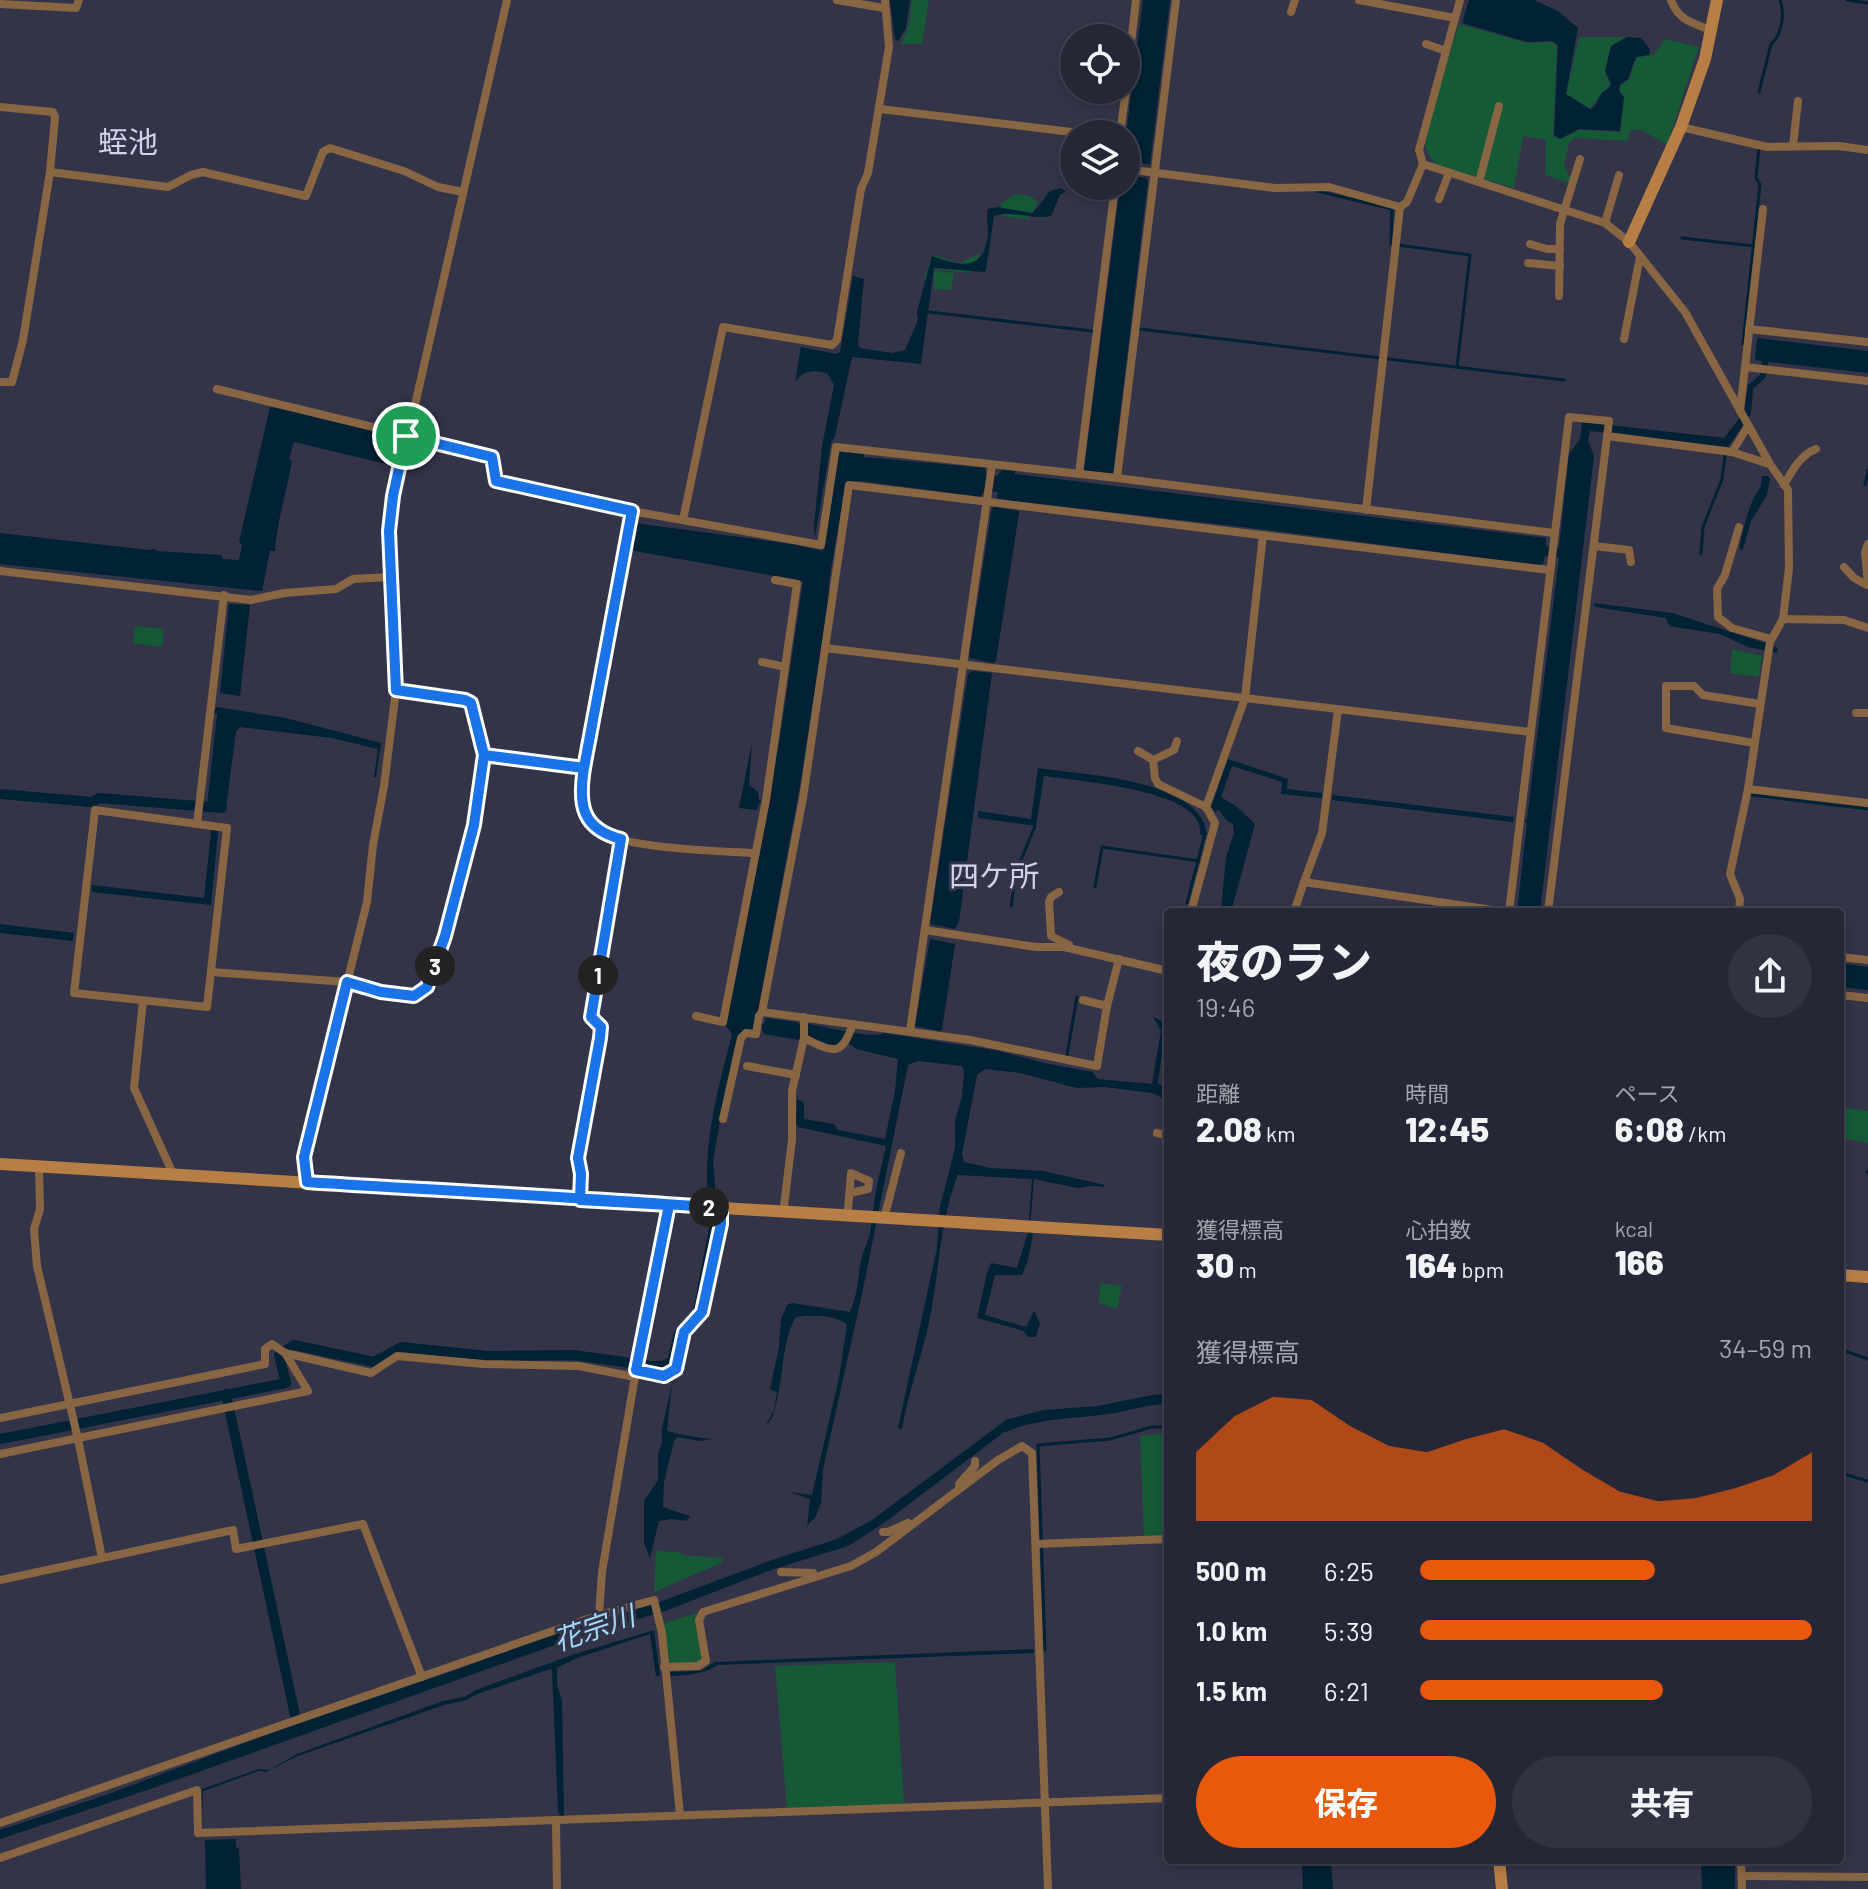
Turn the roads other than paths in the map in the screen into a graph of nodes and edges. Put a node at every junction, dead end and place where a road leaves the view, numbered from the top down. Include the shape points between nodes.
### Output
1 (79, 0) edge
2 (507, 0) edge
3 (837, 0) edge
4 (1136, 0) edge
5 (1176, 0) edge
6 (1295, 0) edge
7 (1359, 0) edge
8 (1460, 0) edge
9 (1671, 0) edge
10 (1717, 0) edge
11 (0, 4) edge
12 (885, 4) edge
13 (1291, 12) dead end
14 (1455, 18) junction
15 (1133, 24) edge
16 (1711, 30) junction
17 (1426, 44) dead end
18 (1446, 51) junction
19 (1798, 101) dead end
20 (1499, 106) dead end
21 (0, 107) edge
22 (880, 109) junction
23 (1681, 127) junction
24 (1060, 131) edge
25 (1793, 146) junction
26 (1868, 150) edge
27 (1580, 159) dead end
28 (1423, 164) junction
29 (1140, 171) edge
30 (50, 172) junction
31 (1152, 172) junction
32 (1449, 173) junction
33 (1619, 175) dead end
34 (1479, 182) junction
35 (463, 192) junction
36 (1439, 199) dead end
37 (1113, 200) edge
38 (1400, 207) junction
39 (1763, 209) dead end
40 (1564, 210) junction
41 (1605, 223) junction
42 (1629, 242) junction
43 (1530, 244) dead end
44 (1560, 249) junction
45 (1640, 257) junction
46 (1528, 263) dead end
47 (1560, 266) junction
48 (1559, 296) dead end
49 (1749, 329) junction
50 (1624, 339) dead end
51 (1868, 342) edge
52 (1745, 367) junction
53 (1868, 381) edge
54 (0, 382) edge
55 (217, 389) dead end
56 (1740, 412) junction
57 (1748, 426) junction
58 (406, 436) junction
59 (1607, 436) junction
60 (1816, 449) dead end
61 (1732, 452) junction
62 (1770, 464) junction
63 (992, 468) junction
64 (1079, 474) junction
65 (1117, 478) junction
66 (1784, 485) junction
67 (987, 498) junction
68 (1366, 510) junction
69 (632, 513) junction
70 (683, 520) junction
71 (1739, 527) dead end
72 (1554, 533) junction
73 (1263, 535) junction
74 (1868, 544) edge
75 (1594, 546) junction
76 (1631, 562) dead end
77 (1550, 565) junction
78 (1844, 567) dead end
79 (0, 571) edge
80 (390, 577) junction
81 (775, 580) dead end
82 (224, 595) junction
83 (1783, 619) junction
84 (1868, 628) edge
85 (1771, 639) junction
86 (825, 648) junction
87 (762, 662) dead end
88 (963, 664) junction
89 (785, 667) junction
90 (396, 690) junction
91 (1245, 698) junction
92 (1760, 704) junction
93 (1338, 710) junction
94 (1856, 713) dead end
95 (1868, 713) edge
96 (1530, 732) junction
97 (1177, 741) dead end
98 (1754, 743) junction
99 (1138, 751) dead end
100 (484, 755) junction
101 (1153, 760) junction
102 (584, 768) junction
103 (1748, 789) junction
104 (1868, 803) edge
105 (1206, 807) junction
106 (197, 824) junction
107 (621, 839) junction
108 (754, 853) junction
109 (1304, 882) junction
110 (1059, 892) dead end
111 (1192, 908) edge
112 (1295, 908) edge
113 (1480, 908) edge
114 (1508, 908) edge
115 (1549, 908) edge
116 (1739, 908) edge
117 (925, 930) junction
118 (1076, 950) junction
119 (1844, 957) edge
120 (1119, 959) junction
121 (1868, 960) edge
122 (1164, 970) edge
123 (211, 972) junction
124 (347, 982) junction
125 (1844, 995) edge
126 (1868, 998) edge
127 (1083, 1000) dead end
128 (143, 1001) junction
129 (1107, 1006) junction
130 (762, 1012) junction
131 (696, 1016) dead end
132 (804, 1017) junction
133 (853, 1024) junction
134 (910, 1031) junction
135 (804, 1038) junction
136 (747, 1066) dead end
137 (796, 1075) junction
138 (723, 1119) dead end
139 (1157, 1133) dead end
140 (1164, 1135) edge
141 (901, 1153) dead end
142 (0, 1164) edge
143 (39, 1168) junction
144 (174, 1176) junction
145 (307, 1182) junction
146 (850, 1193) dead end
147 (580, 1200) junction
148 (669, 1205) junction
149 (784, 1206) dead end
150 (721, 1208) junction
151 (886, 1211) dead end
152 (849, 1215) junction
153 (1164, 1235) edge
154 (1844, 1275) edge
155 (1868, 1277) edge
156 (285, 1353) junction
157 (636, 1373) junction
158 (70, 1404) junction
159 (0, 1418) edge
160 (78, 1439) junction
161 (0, 1454) edge
162 (975, 1461) dead end
163 (960, 1489) junction
164 (917, 1521) junction
165 (883, 1532) dead end
166 (1164, 1539) edge
167 (1036, 1544) junction
168 (102, 1558) junction
169 (781, 1572) dead end
170 (813, 1573) dead end
171 (0, 1580) edge
172 (599, 1615) junction
173 (664, 1667) junction
174 (422, 1677) junction
175 (1164, 1798) edge
176 (1045, 1802) junction
177 (680, 1815) junction
178 (556, 1821) junction
179 (0, 1823) edge
180 (0, 1858) edge
181 (1499, 1864) edge
182 (1741, 1864) edge
183 (1742, 1876) junction
184 (1868, 1877) edge
185 (557, 1889) edge
186 (1048, 1889) edge
187 (1502, 1889) edge
188 (1742, 1889) edge

1 - 11 street via 76,8
2 - 35 street
3 - 12 street
4 - 15 street
5 - 31 street
6 - 13 street
7 - 14 street
8 - 14 street
9 - 16 street via 1676,14
10 - 16 street
12 - 22 street via 889,47
14 - 18 street
16 - 23 street
17 - 18 street
18 - 28 street via 1419,150
19 - 25 street
20 - 34 street
21 - 30 street via 53,112
22 - 24 street
22 - 70 street via 861,189 837,340 832,345 723,327
23 - 25 street via 1767,147
23 - 42 street
25 - 26 street
27 - 40 street
28 - 32 street
28 - 38 street
29 - 31 street
30 - 35 street via 168,187 203,172 306,196 323,152 330,148
30 - 54 street via 23,340 12,382
31 - 38 street via 1275,188 1329,187
31 - 65 street
32 - 34 street
32 - 36 street
33 - 41 street
34 - 40 street
35 - 58 street
37 - 64 street
38 - 68 street
39 - 49 street
40 - 41 street
40 - 44 street
41 - 42 street
42 - 45 street
43 - 44 street
44 - 47 street
45 - 50 street
45 - 56 street via 1685,312
46 - 47 street
47 - 48 street
49 - 51 street
49 - 52 street
52 - 53 street
52 - 56 street
55 - 58 street
56 - 57 street
57 - 61 street
57 - 62 street
58 - 69 street via 492,457 496,481
58 - 80 street via 390,515
59 - 61 street
59 - 72 street via 1609,421 1569,417
59 - 75 street
60 - 66 street via 1794,467
61 - 62 street
62 - 66 street
63 - 64 street
63 - 67 street
63 - 70 street via 836,447 821,545
64 - 65 street
65 - 68 street
66 - 83 street via 1789,568
67 - 73 street
67 - 86 street via 849,485
67 - 88 street
68 - 72 street
69 - 70 street
69 - 102 street
71 - 85 street via 1717,589 1718,617 1732,628
72 - 77 street
73 - 77 street
73 - 91 street
74 - 78 street via 1868,585
75 - 76 street via 1629,550
75 - 115 street
77 - 96 street
79 - 82 street
80 - 82 street via 353,579 336,589 251,600
80 - 90 street
81 - 89 street via 797,584
82 - 106 street
83 - 84 street via 1844,620
83 - 85 street
85 - 92 street
86 - 88 street
86 - 130 street
87 - 89 street
88 - 91 street
88 - 117 street
89 - 108 street
90 - 100 street via 471,703
90 - 124 street via 367,902
91 - 93 street
91 - 105 street
92 - 98 street
92 - 98 street via 1703,695 1694,686 1666,686 1666,728
93 - 96 street
93 - 109 street via 1322,833
94 - 95 street
96 - 114 street
97 - 101 street via 1174,750
98 - 103 street
99 - 101 street
100 - 102 street
100 - 124 street via 465,864 427,987 414,996
101 - 105 street via 1158,784
102 - 107 street via 580,791 591,825
103 - 104 street
103 - 116 street via 1730,874
105 - 111 street via 1215,823
106 - 123 street via 227,828
106 - 128 street via 95,810 74,993
107 - 108 street
107 - 147 street via 591,1017 601,1027 578,1158
108 - 131 street via 723,1022
109 - 112 street
109 - 113 street
110 - 118 street via 1049,902 1051,936
117 - 118 street
117 - 134 street
118 - 120 street
119 - 121 street
120 - 122 street
120 - 129 street
123 - 124 street
123 - 128 street via 207,1007
124 - 145 street via 304,1157
125 - 126 street
127 - 129 street
128 - 144 street via 134,1088
129 - 134 street via 1097,1066
130 - 132 street
130 - 138 street via 756,1034 741,1038
132 - 133 street
132 - 135 street
133 - 134 street
133 - 135 street via 842,1047 825,1049
135 - 137 street
136 - 137 street
137 - 149 street
139 - 140 street
141 - 151 street
142 - 143 street
143 - 144 street
143 - 158 street via 37,1266
144 - 145 street
145 - 147 street
146 - 152 street
147 - 148 street
148 - 150 street
148 - 157 street
150 - 152 street
150 - 157 street via 702,1312 684,1332 676,1369 664,1376
152 - 153 street
154 - 155 street
156 - 157 street via 371,1373 397,1356
156 - 158 street via 272,1344 265,1349 265,1364
156 - 160 street via 308,1391
157 - 172 street
158 - 159 street
158 - 160 street
160 - 161 street
160 - 168 street
162 - 163 street
163 - 164 street
163 - 167 street via 1022,1446 1028,1449
164 - 165 street
164 - 173 street via 851,1566 703,1612 699,1620 706,1661
166 - 167 street
167 - 176 street
168 - 171 street
168 - 174 street via 233,1530 236,1549 363,1524
169 - 170 street
172 - 173 street via 654,1600
172 - 174 street
173 - 177 street
174 - 179 street
175 - 176 street
176 - 177 street
176 - 186 street
177 - 178 street
178 - 180 street via 198,1833 197,1790
178 - 185 street
181 - 187 street
182 - 183 street
183 - 184 street
183 - 188 street

